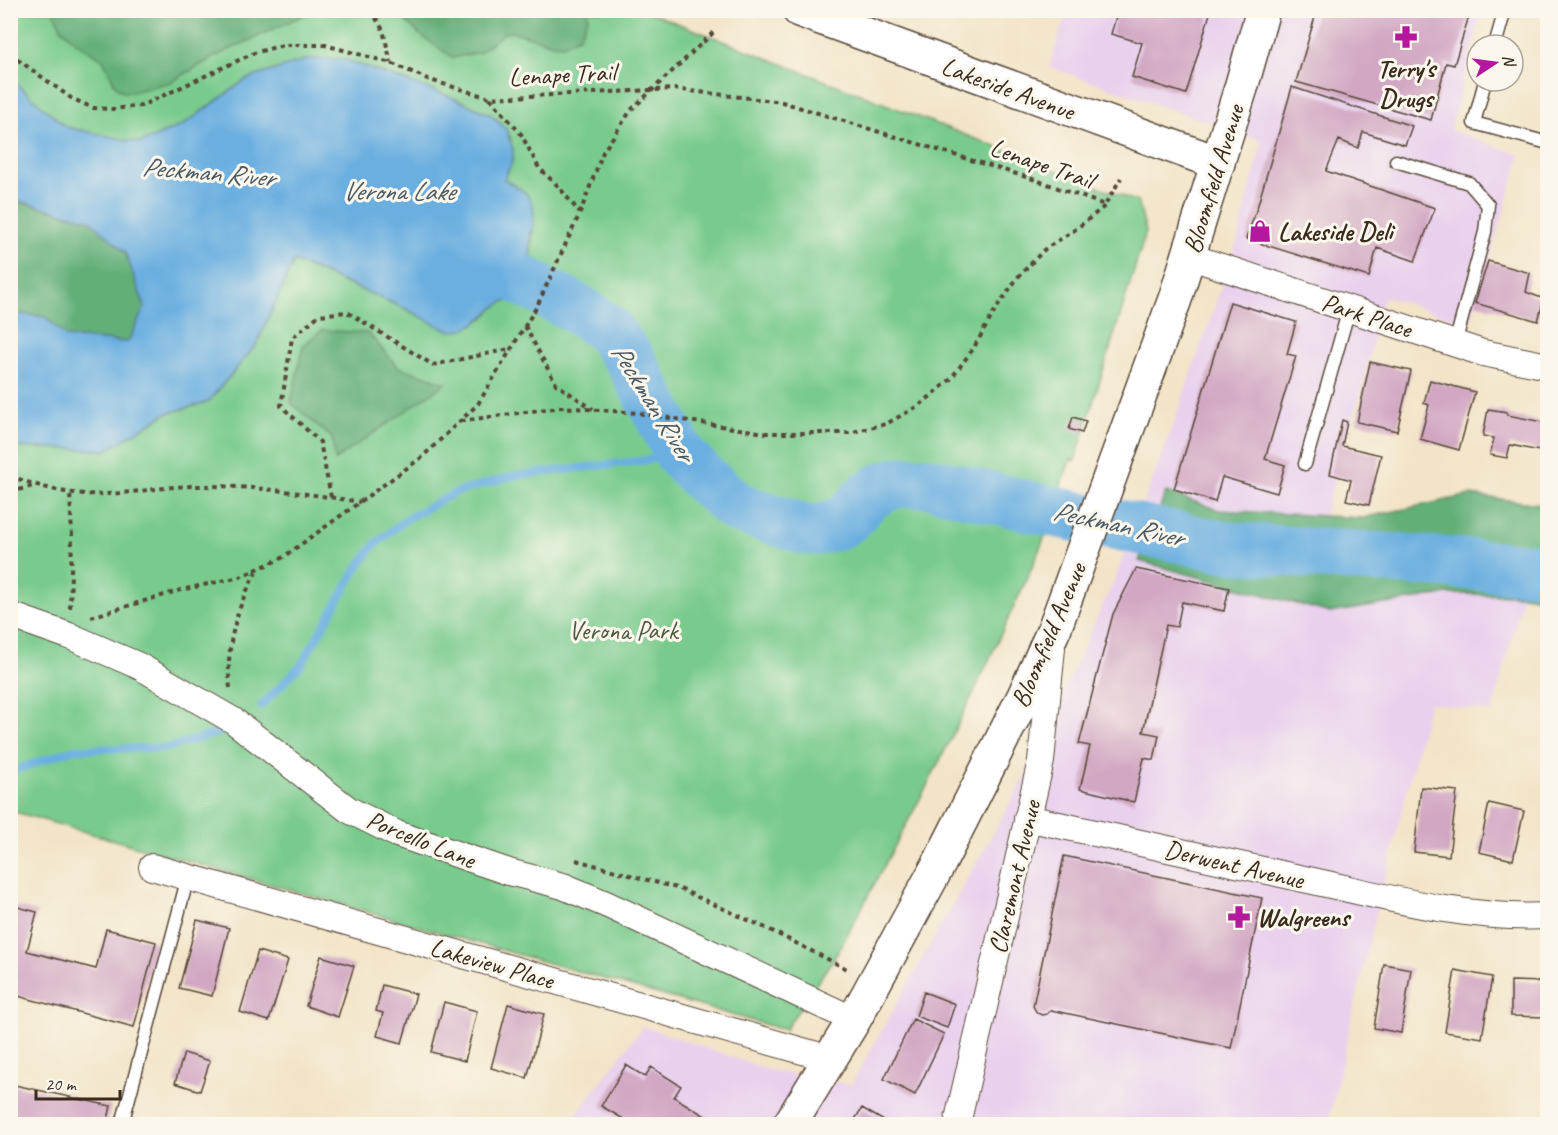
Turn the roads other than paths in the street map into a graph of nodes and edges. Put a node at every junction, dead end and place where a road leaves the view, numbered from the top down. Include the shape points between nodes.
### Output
1 (799, 10) edge
2 (1263, 10) edge
3 (1505, 10) edge
4 (1498, 33) edge
5 (1482, 93) edge
6 (1548, 143) edge
7 (1396, 161) dead end
8 (1218, 163) junction
9 (1188, 256) junction
10 (1349, 309) junction
11 (1455, 344) junction
12 (1548, 366) edge
13 (1305, 464) dead end
14 (10, 615) edge
15 (1054, 627) junction
16 (1027, 818) junction
17 (152, 867) dead end
18 (188, 877) junction
19 (1548, 916) edge
20 (854, 1020) junction
21 (831, 1059) junction
22 (122, 1125) edge
23 (790, 1125) edge
24 (957, 1125) edge

1 - 8 main road, Lakeside Avenue
2 - 8 main road, Bloomfield Avenue
3 - 4 lane
5 - 6 lane via 1474,123
7 - 11 lane via 1469,183 1488,205 1485,232
8 - 9 main road, Bloomfield Avenue
9 - 10 street, Park Place
9 - 15 main road, Bloomfield Avenue
10 - 11 street, Park Place
10 - 13 lane
11 - 12 street, Park Place
14 - 20 street, Porcello Lane via 139,666 234,721 349,810 397,834 608,904
15 - 16 street, Claremont Avenue via 1041,761
15 - 20 main road, Bloomfield Avenue via 945,853
16 - 19 street, Derwent Avenue via 1477,915
16 - 24 street, Claremont Avenue
17 - 18 street, Lakeview Place
18 - 21 street, Lakeview Place
18 - 22 lane
20 - 21 main road, Bloomfield Avenue
21 - 23 main road, Bloomfield Avenue

